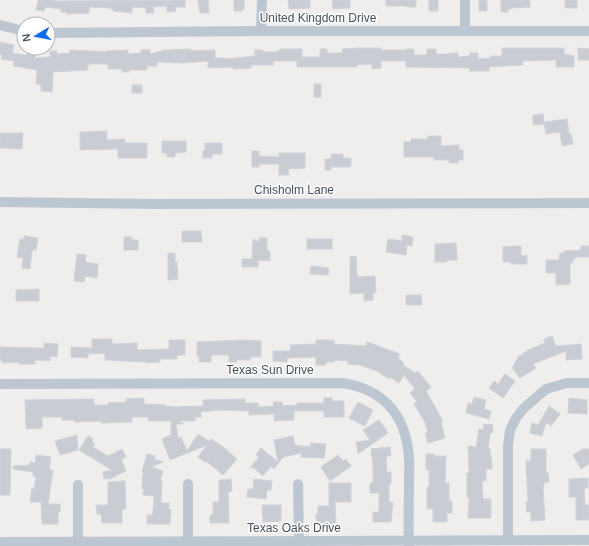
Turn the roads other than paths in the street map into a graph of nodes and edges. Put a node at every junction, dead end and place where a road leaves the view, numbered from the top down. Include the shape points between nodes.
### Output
1 (262, 0) edge
2 (465, 0) edge
3 (0, 25) edge
4 (16, 29) edge
5 (261, 31) junction
6 (465, 31) junction
7 (589, 31) edge
8 (56, 33) edge
9 (0, 202) edge
10 (589, 203) edge
11 (589, 383) edge
12 (0, 384) edge
13 (188, 484) dead end
14 (298, 484) dead end
15 (78, 485) dead end
16 (508, 540) junction
17 (589, 540) edge
18 (0, 542) edge
19 (78, 542) junction
20 (188, 542) junction
21 (299, 542) junction
22 (409, 543) edge

1 - 5 street
2 - 6 street
3 - 4 street
5 - 6 street, United Kingdom Drive
5 - 8 street, United Kingdom Drive
6 - 7 street, United Kingdom Drive
9 - 10 street, Chisholm Lane
11 - 16 street via 567,383 546,389 516,418 510,430 508,446
12 - 22 street, Texas Sun Drive via 343,383 368,390 390,406 404,430 408,449
13 - 20 street
14 - 21 street
15 - 19 street
16 - 17 street, Texas Oaks Drive
16 - 22 street, Texas Oaks Drive
18 - 19 street, Texas Oaks Drive
19 - 20 street, Texas Oaks Drive
20 - 21 street, Texas Oaks Drive
21 - 22 street, Texas Oaks Drive

